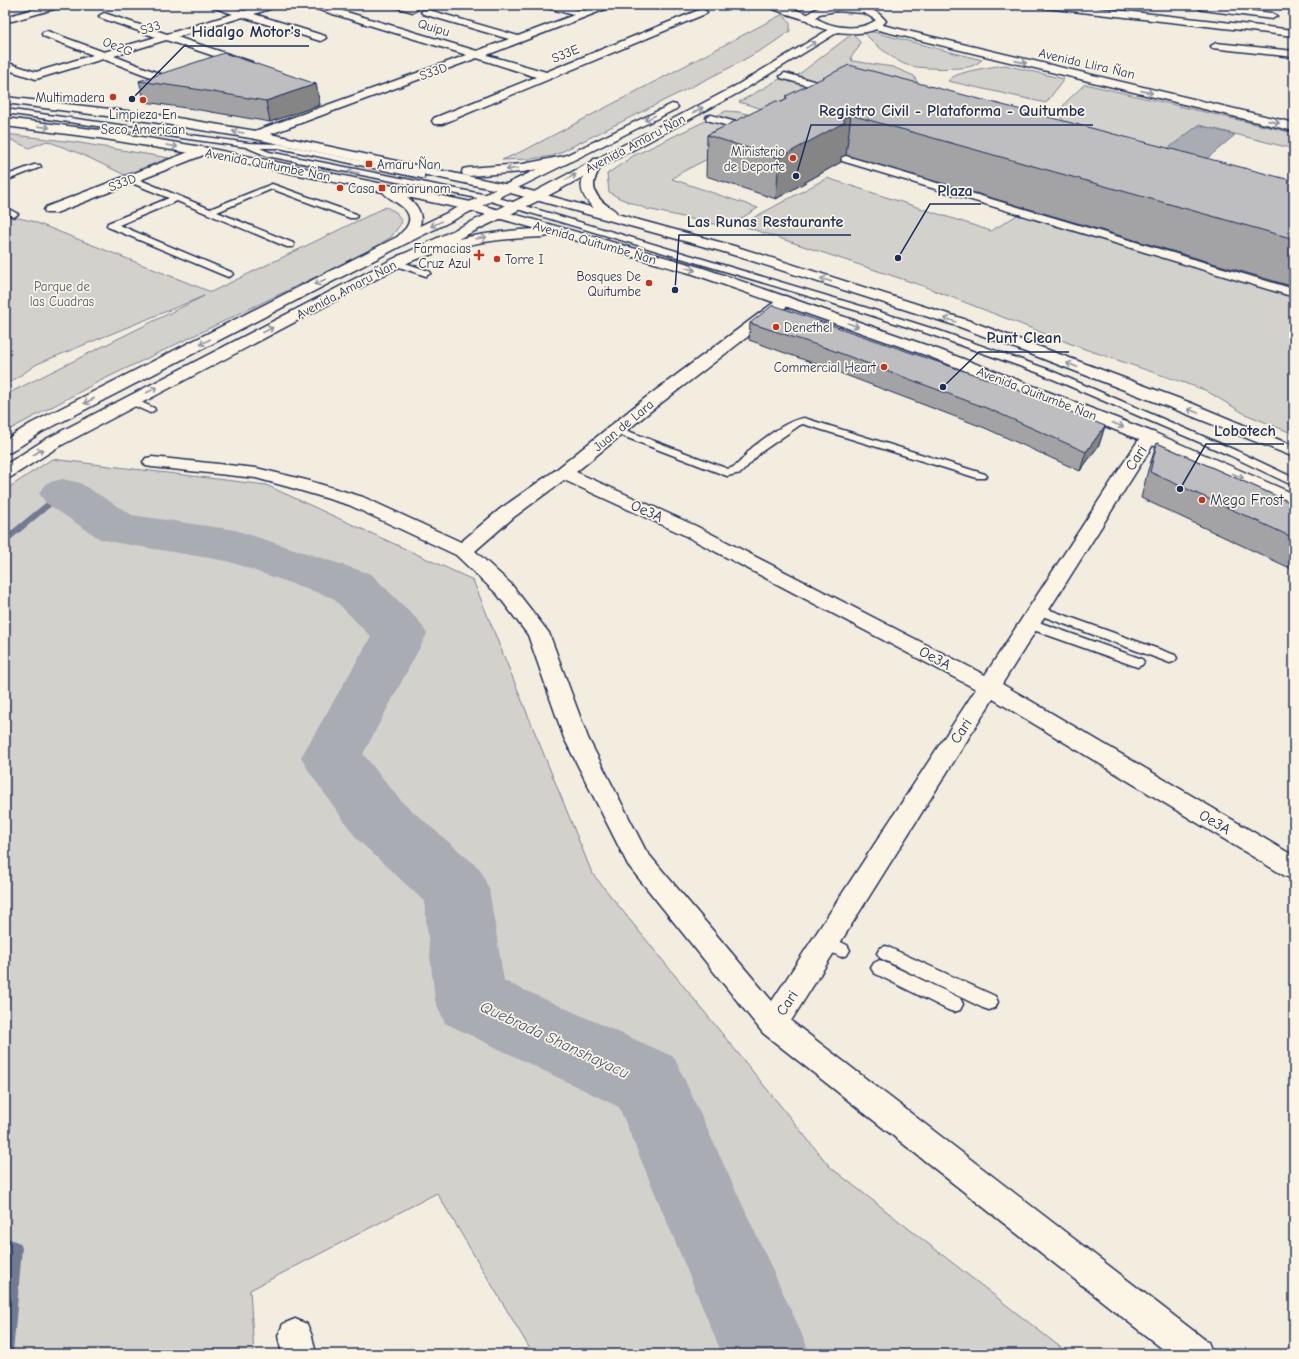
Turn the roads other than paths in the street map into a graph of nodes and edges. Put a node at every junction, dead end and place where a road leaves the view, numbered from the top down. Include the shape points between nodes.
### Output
1 (58, 5) edge
2 (214, 5) edge
3 (273, 5) edge
4 (313, 5) edge
5 (398, 5) edge
6 (547, 5) edge
7 (608, 5) edge
8 (771, 5) edge
9 (819, 5) edge
10 (1052, 5) edge
11 (849, 6) edge
12 (1203, 7) dead end
13 (836, 8) junction
14 (872, 8) edge
15 (1233, 8) edge
16 (413, 9) dead end
17 (426, 12) dead end
18 (702, 12) dead end
19 (242, 14) junction
20 (584, 14) junction
21 (104, 16) dead end
22 (1279, 17) dead end
23 (7, 18) edge
24 (816, 22) junction
25 (877, 24) junction
26 (836, 29) junction
27 (806, 33) dead end
28 (1294, 33) edge
29 (46, 34) dead end
30 (166, 37) junction
31 (320, 38) dead end
32 (519, 39) junction
33 (1216, 46) dead end
34 (1294, 54) edge
35 (477, 55) junction
36 (105, 56) junction
37 (5, 65) edge
38 (251, 65) edge
39 (546, 76) junction
40 (785, 76) dead end
41 (180, 85) edge
42 (844, 93) edge
43 (1216, 97) dead end
44 (5, 100) edge
45 (685, 101) dead end
46 (5, 111) edge
47 (711, 118) dead end
48 (438, 121) dead end
49 (5, 122) edge
50 (1294, 127) edge
51 (766, 134) edge
52 (256, 135) junction
53 (202, 151) junction
54 (846, 159) edge
55 (564, 160) junction
56 (598, 162) junction
57 (37, 167) dead end
58 (421, 170) junction
59 (5, 179) edge
60 (130, 179) junction
61 (382, 188) junction
62 (509, 188) junction
63 (536, 196) junction
64 (177, 198) junction
65 (489, 198) junction
66 (472, 200) junction
67 (518, 205) junction
68 (5, 210) edge
69 (56, 212) dead end
70 (210, 212) junction
71 (14, 214) dead end
72 (500, 214) junction
73 (353, 216) dead end
74 (617, 218) junction
75 (572, 235) junction
76 (402, 240) junction
77 (290, 245) dead end
78 (400, 261) junction
79 (426, 273) dead end
80 (228, 274) dead end
81 (1294, 293) edge
82 (784, 301) junction
83 (719, 332) dead end
84 (736, 338) junction
85 (132, 401) junction
86 (150, 410) dead end
87 (616, 430) junction
88 (1150, 437) junction
89 (5, 448) edge
90 (1294, 452) edge
91 (152, 462) dead end
92 (5, 473) edge
93 (563, 473) junction
94 (981, 476) dead end
95 (1294, 482) edge
96 (1294, 501) edge
97 (464, 551) junction
98 (1034, 617) junction
99 (1170, 658) dead end
100 (1137, 662) dead end
101 (990, 687) junction
102 (1294, 869) edge
103 (989, 1002) dead end
104 (954, 1004) dead end
105 (773, 1024) junction
106 (1196, 1354) edge

1 - 23 street
2 - 19 street
3 - 19 street, S33
4 - 35 street, Quipu
5 - 16 street
6 - 20 street
7 - 20 street, S33D
8 - 24 street
9 - 13 street
10 - 28 street
11 - 13 street
11 - 14 street
12 - 15 street
13 - 24 street via 816,12 812,15
14 - 25 street via 878,16
15 - 22 street
17 - 32 street
18 - 39 street, S33E
19 - 30 street, S33
19 - 31 street
20 - 32 street, S33D
21 - 30 street
24 - 26 street
24 - 27 street
25 - 26 street via 850,30
25 - 43 street, Avenida Llira Ñan
25 -> 50 street, Avenida Llira Ñan
56 -> 26 street, Avenida Amaru Ñan via 736,90
29 - 36 street, Oe2G
30 - 36 street, S33
30 - 38 street
32 - 35 street, S33D
33 - 34 street
35 - 39 street, Quipu
35 - 52 street, S33D
36 - 37 street, S33 via 36,76
36 - 41 street, Oe2G
39 - 48 street, S33E
40 - 42 street
52 -> 44 street, Avenida Quitumbe Ñan via 153,118
45 -> 55 street, Avenida Amaru Ñan
46 - 66 lane via 248,145 267,154 440,189
47 - 51 street
49 -> 53 street, Avenida Quitumbe Ñan
52 - 58 street, Avenida Quitumbe Ñan
53 - 60 street, S33D
53 - 61 street, Avenida Quitumbe Ñan
54 - 81 street
55 -> 58 street via 501,170
55 - 62 street, Avenida Amaru Ñan
63 -> 56 street, Avenida Amaru Ñan
56 - 74 street via 588,176 587,190 597,205
57 - 59 lane
58 - 62 street, Avenida Quitumbe Ñan
60 - 64 lane
60 - 69 street, S33D
61 - 66 street, Avenida Quitumbe Ñan
61 - 76 street via 404,200 415,215 413,228
62 - 63 street, Avenida Quitumbe Ñan
62 - 65 street, Avenida Amaru Ñan
63 - 67 street, Avenida Amaru Ñan
63 - 74 street, Avenida Quitumbe Ñan
64 - 70 lane
64 - 80 lane via 112,225
65 - 66 street, Avenida Amaru Ñan
65 - 67 lane
66 - 72 street, Avenida Quitumbe Ñan
66 -> 76 street, Avenida Amaru Ñan
67 - 72 street, Avenida Amaru Ñan
67 - 95 lane via 936,333 1050,374
68 - 71 lane
70 - 73 lane via 272,186
70 - 77 lane
72 - 75 street, Avenida Quitumbe Ñan
72 - 78 street, Avenida Amaru Ñan
90 -> 74 street, Avenida Quitumbe Ñan via 1186,407 965,324 729,249
78 -> 75 street via 447,244 477,238 521,234
75 -> 82 street, Avenida Quitumbe Ñan via 698,271
76 -> 89 street, Avenida Amaru Ñan via 36,428
78 - 79 lane
85 -> 78 street, Avenida Amaru Ñan
82 - 84 street, Juan de Lara
82 -> 88 street, Avenida Quitumbe Ñan via 934,353
83 - 84 street
84 - 87 street, Juan de Lara via 639,403
85 - 86 lane
92 -> 85 street, Avenida Amaru Ñan via 52,443
87 - 93 street, Juan de Lara
87 - 94 lane via 727,473 733,473 737,472 757,450 797,422 804,421
88 -> 96 street, Avenida Quitumbe Ñan
88 - 98 street, Cari
91 - 97 street via 256,473 300,484 356,501
93 - 97 street, Juan de Lara via 502,509
93 - 101 street, Oe3A via 689,530
97 - 105 street via 504,588 538,633 576,738 638,858
98 - 99 lane
98 - 100 lane
98 - 101 street, Cari
101 - 102 street, Oe3A
101 - 105 street, Cari via 837,940
103 - 104 lane via 883,961
105 - 106 street

